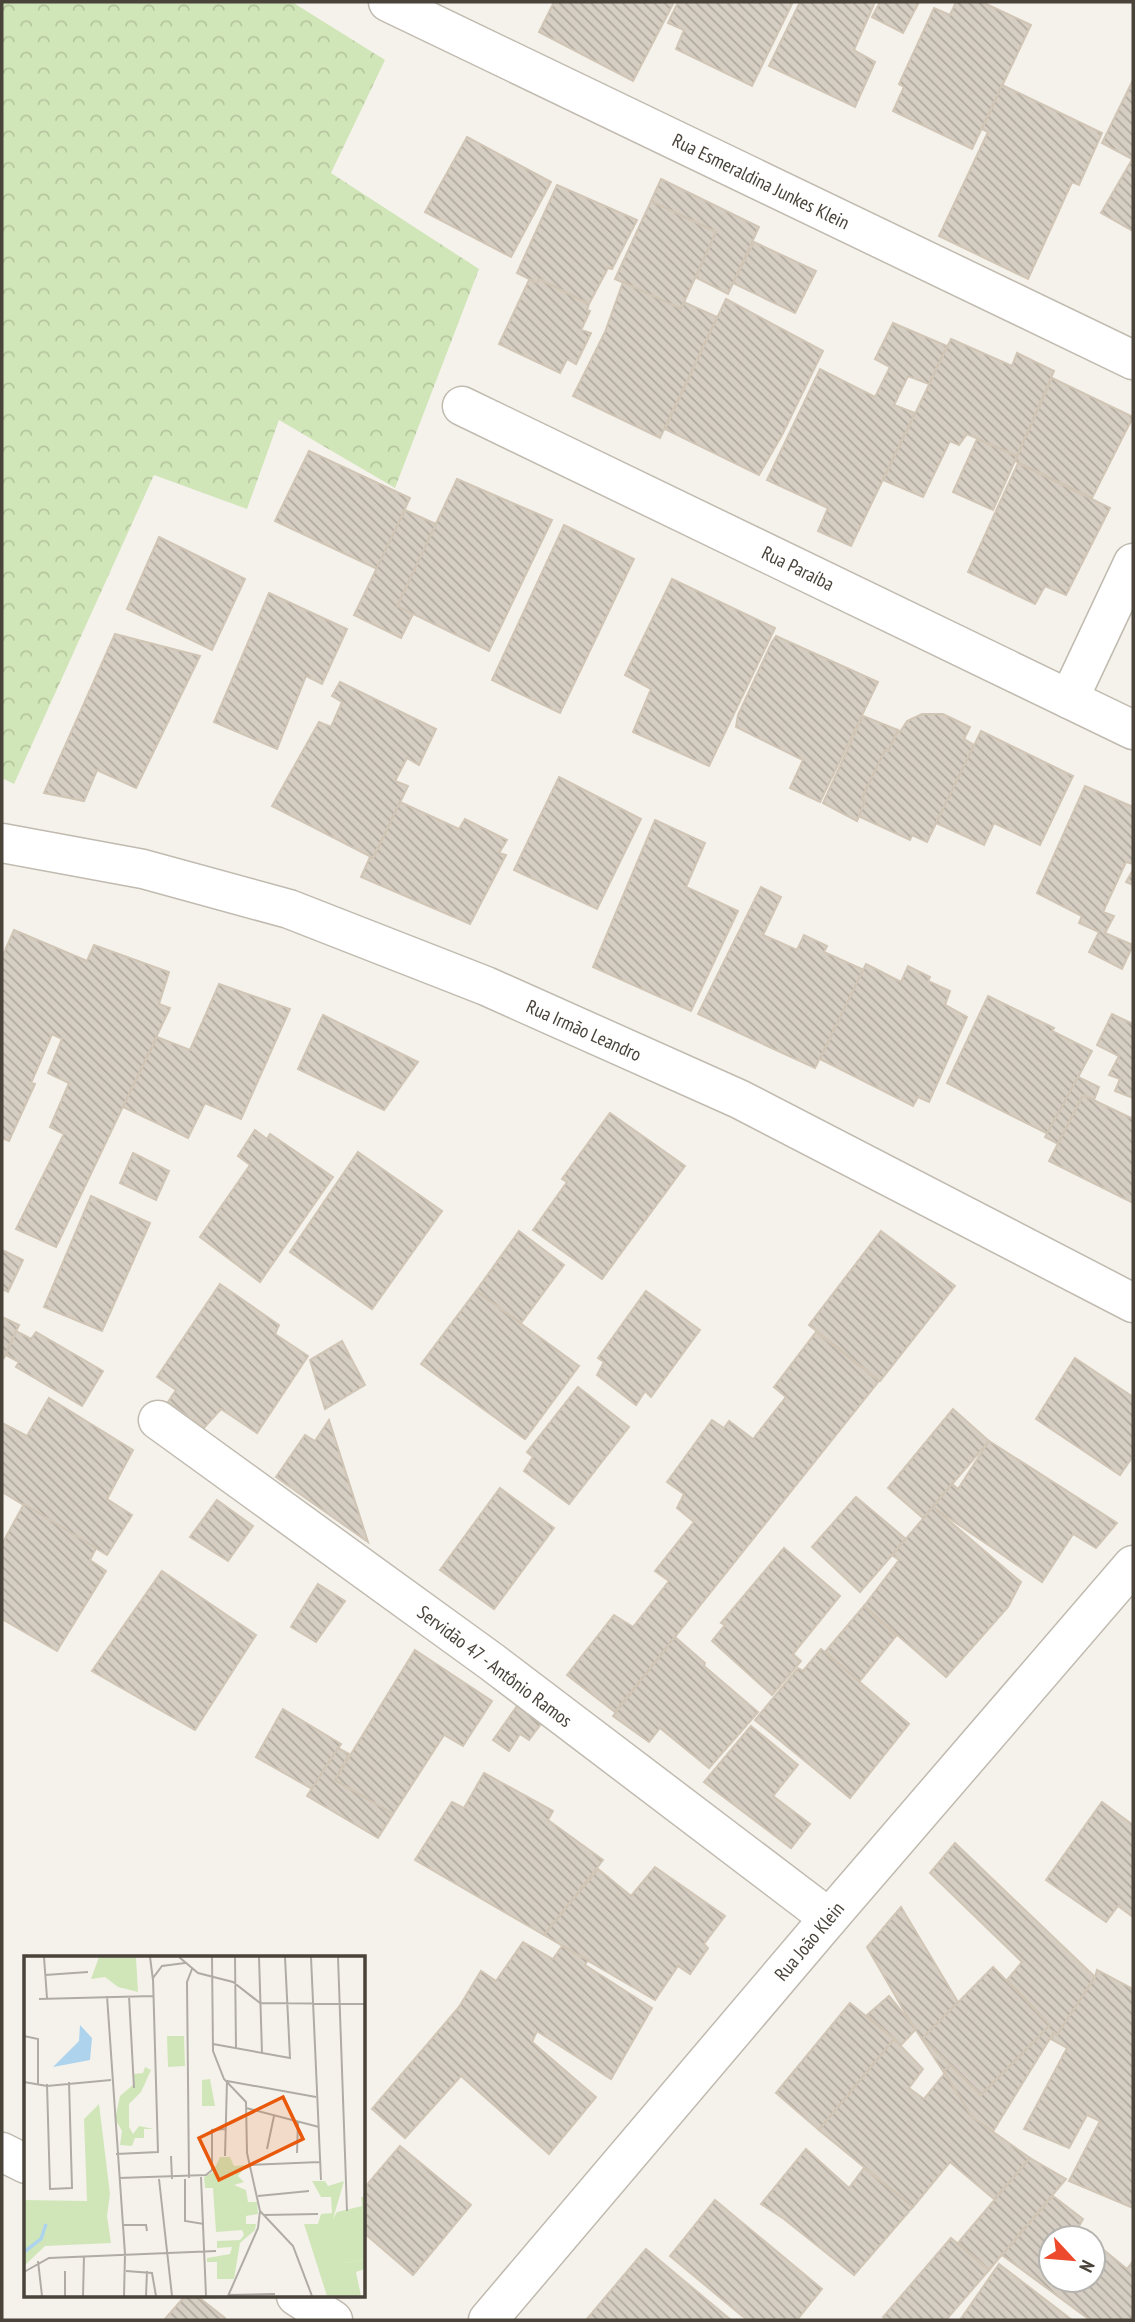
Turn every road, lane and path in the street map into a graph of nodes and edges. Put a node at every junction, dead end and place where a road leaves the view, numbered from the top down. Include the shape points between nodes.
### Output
1 (388, 2) edge
2 (1133, 360) edge
3 (462, 406) dead end
4 (1133, 563) edge
5 (1069, 699) junction
6 (1133, 730) edge
7 (2, 844) edge
8 (1133, 1303) edge
9 (158, 1420) dead end
10 (1133, 1564) edge
11 (829, 1918) junction
12 (2, 2152) edge
13 (24, 2163) edge
14 (299, 2298) edge
15 (333, 2320) edge
16 (488, 2320) edge

1 - 2 street, Rua Esmeraldina Junkes Klein
3 - 5 street, Rua Paraíba
4 - 5 street
5 - 6 street, Rua Paraíba
7 - 8 street, Rua Irmão Leandro via 143,869 289,909 486,986 739,1099
9 - 11 street, Servidão 47 - Antônio Ramos via 492,1662
10 - 11 street, Rua João Klein
11 - 16 street, Rua João Klein
12 - 13 street
14 - 15 street

